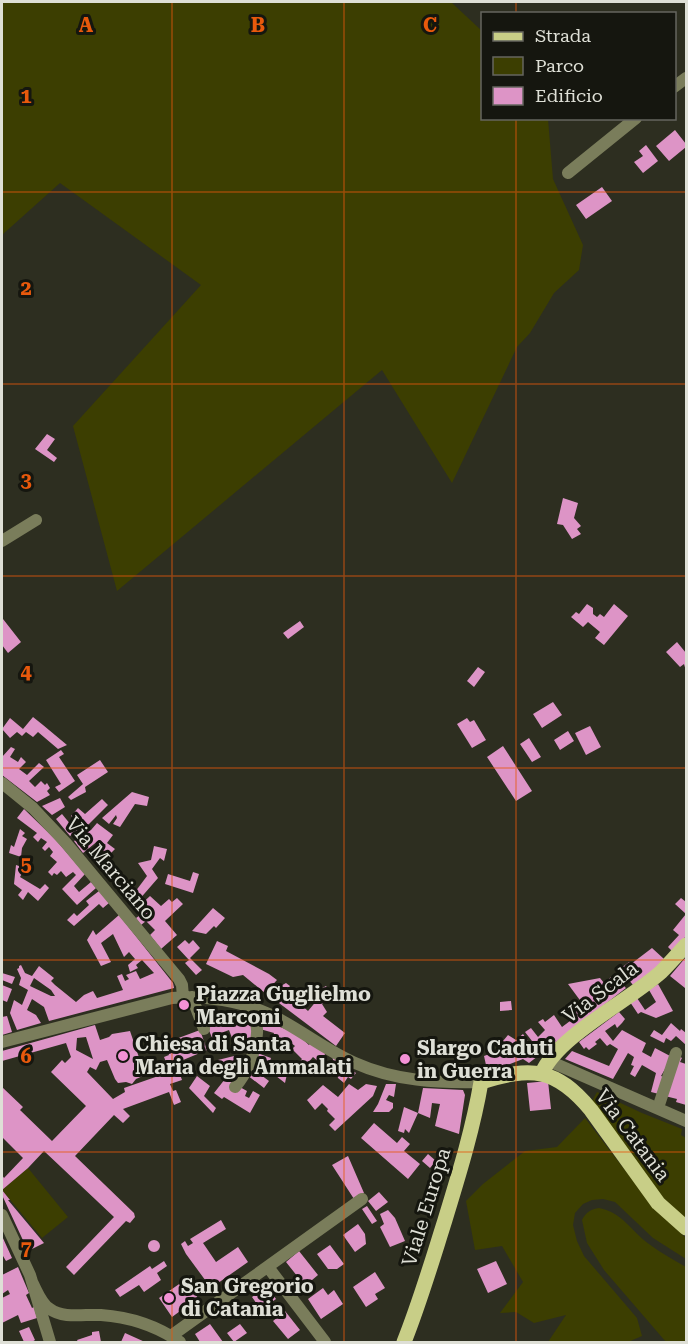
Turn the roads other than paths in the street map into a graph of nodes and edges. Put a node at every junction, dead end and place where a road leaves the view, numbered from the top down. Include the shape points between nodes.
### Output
1 (634, 120) edge
2 (568, 173) dead end
3 (36, 520) dead end
4 (2, 541) edge
5 (2, 783) edge
6 (687, 945) edge
7 (186, 993) junction
8 (255, 1009) junction
9 (204, 1029) dead end
10 (2, 1042) edge
11 (676, 1053) dead end
12 (545, 1067) junction
13 (481, 1082) junction
14 (235, 1087) dead end
15 (658, 1108) junction
16 (687, 1121) edge
17 (362, 1199) dead end
18 (2, 1215) edge
19 (687, 1228) edge
20 (268, 1267) junction
21 (32, 1282) junction
22 (65, 1314) junction
23 (49, 1339) edge
24 (175, 1339) edge
25 (325, 1342) edge
26 (404, 1342) edge

1 - 2 street
3 - 4 street
5 - 7 street, Via Marciano via 66,843
6 - 12 main road, Via Scala via 661,972 581,1031
7 - 8 street
7 - 9 street, Via Marciano
7 - 10 street
8 - 13 street via 381,1073 426,1081
8 - 14 street via 258,1031 246,1074
11 - 15 street
12 - 13 main road
12 - 15 street, Via Catania
12 - 19 main road, Via Catania via 581,1098 658,1203
13 - 26 main road, Viale Europa via 463,1159
15 - 16 street, Via Catania
17 - 20 street
18 - 21 street
20 - 24 street
20 - 25 street
21 - 22 street via 45,1305
21 - 23 street
22 - 23 street via 50,1324
22 - 24 street via 118,1317 143,1323

